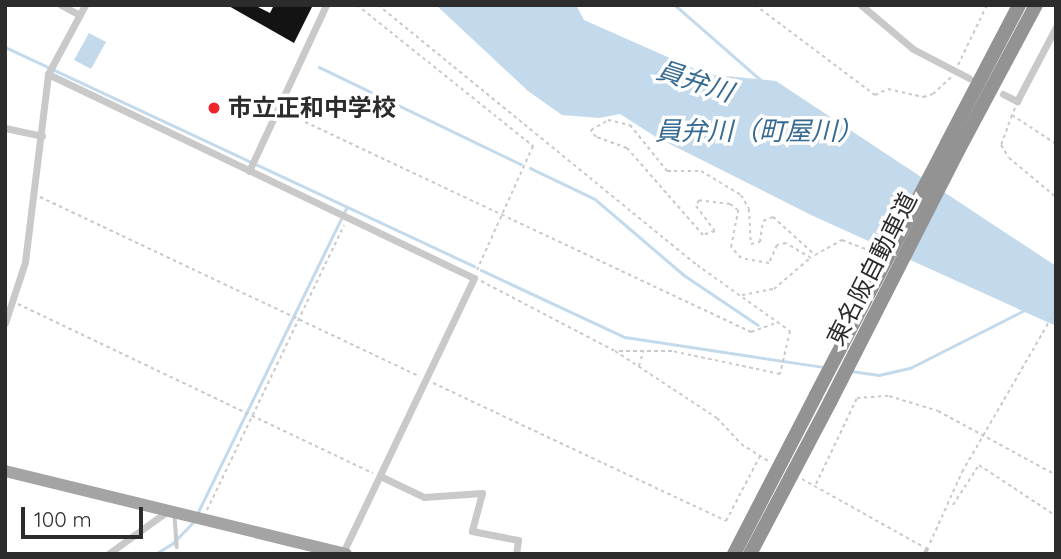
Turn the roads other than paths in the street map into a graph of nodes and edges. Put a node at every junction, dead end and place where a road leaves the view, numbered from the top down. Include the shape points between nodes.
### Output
1 (61, 5) edge
2 (85, 5) edge
3 (326, 5) edge
4 (861, 5) edge
5 (1019, 5) edge
6 (1036, 5) edge
7 (79, 15) junction
8 (1056, 27) edge
9 (49, 73) junction
10 (969, 78) dead end
11 (1003, 94) dead end
12 (5, 128) edge
13 (42, 136) junction
14 (953, 146) junction
15 (251, 165) junction
16 (5, 323) edge
17 (5, 471) edge
18 (380, 476) junction
19 (172, 510) junction
20 (177, 547) dead end
21 (342, 553) edge
22 (108, 554) edge
23 (516, 554) edge
24 (734, 554) edge
25 (750, 554) edge

1 - 7 street
2 - 7 street
3 - 15 street
4 - 10 street via 913,49
5 - 14 highway, 東名阪自動車道
6 - 14 highway, 東名阪自動車道
7 - 9 street
8 - 11 street via 1017,101
9 - 13 street
9 - 15 street
12 - 13 street
13 - 16 street via 25,262
14 - 24 highway, 東名阪自動車道, bridge
14 - 25 highway, 東名阪自動車道, bridge via 830,402
15 - 18 street via 337,213 474,278
17 - 19 main road
18 - 21 street
18 - 23 street via 424,497 482,493 472,531 518,540
19 - 20 lane
19 - 21 main road
19 - 22 street

